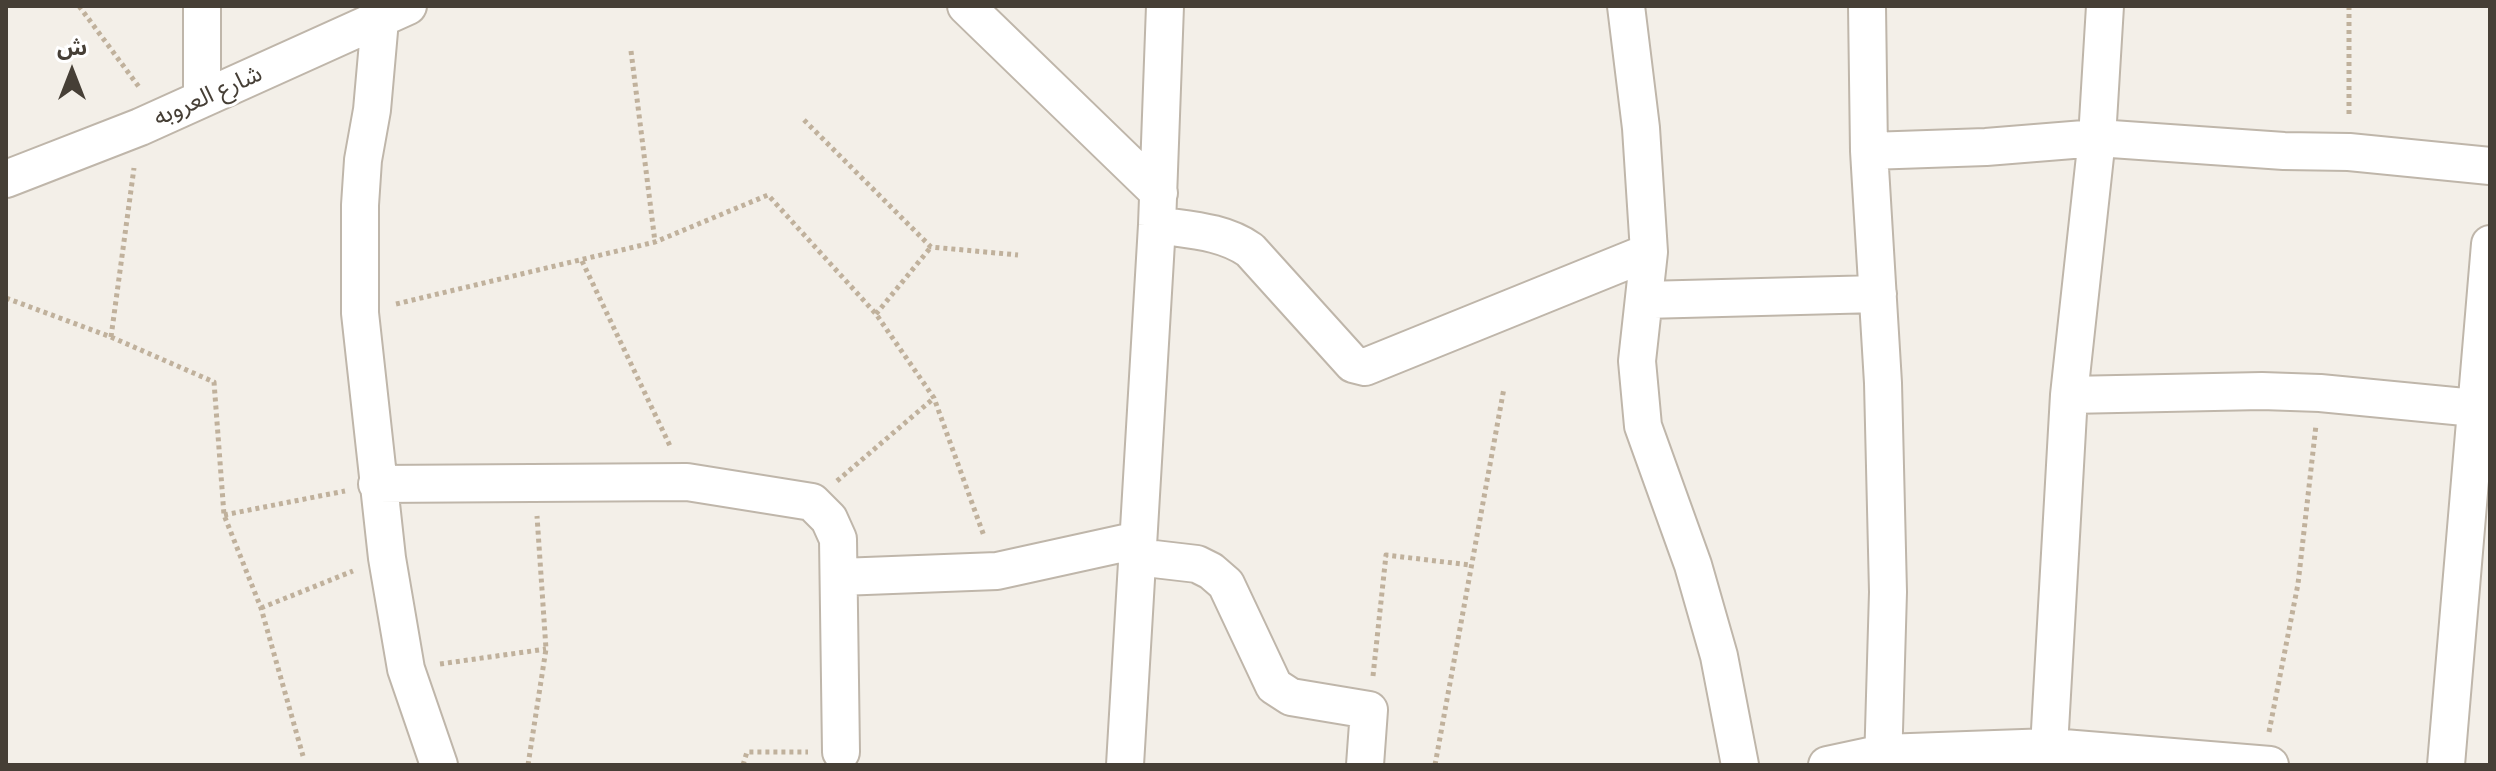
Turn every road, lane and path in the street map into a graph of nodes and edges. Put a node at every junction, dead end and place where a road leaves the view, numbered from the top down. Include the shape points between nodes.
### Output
1 (79, 6) edge
2 (202, 6) edge
3 (966, 6) edge
4 (1165, 6) edge
5 (1626, 6) edge
6 (1867, 6) edge
7 (2105, 6) edge
8 (2349, 6) edge
9 (399, 10) edge
10 (631, 51) dead end
11 (202, 99) junction
12 (804, 120) dead end
13 (150, 122) junction
14 (2097, 138) junction
15 (1869, 151) junction
16 (2349, 152) junction
17 (2490, 166) edge
18 (6, 179) edge
19 (1158, 209) junction
20 (655, 242) junction
21 (2490, 244) edge
22 (931, 247) junction
23 (1649, 252) junction
24 (1018, 255) dead end
25 (582, 261) junction
26 (1878, 294) junction
27 (6, 298) edge
28 (1644, 300) junction
29 (360, 313) junction
30 (876, 314) junction
31 (111, 337) junction
32 (1504, 388) dead end
33 (2320, 393) junction
34 (2069, 395) junction
35 (934, 398) junction
36 (2475, 408) junction
37 (687, 482) junction
38 (535, 483) junction
39 (377, 484) junction
40 (812, 502) junction
41 (224, 515) junction
42 (1137, 548) junction
43 (387, 558) junction
44 (1470, 565) junction
45 (997, 571) junction
46 (840, 577) junction
47 (261, 608) junction
48 (546, 649) junction
49 (406, 669) junction
50 (1369, 710) junction
51 (841, 752) joint
52 (303, 756) dead end
53 (2049, 756) edge
54 (1883, 759) edge
55 (2266, 764) edge
56 (439, 765) edge
57 (528, 765) edge
58 (743, 765) edge
59 (1125, 765) edge
60 (1365, 765) edge
61 (1435, 765) edge
62 (1740, 765) edge
63 (1827, 765) edge
64 (2446, 765) edge

1 - 13 path
2 - 11 street
3 - 19 street
4 - 19 street
5 - 23 street
6 - 15 street
7 - 14 street
8 - 16 path
9 - 11 street, شارع العروبه
9 - 29 street via 363,160
10 - 20 path
11 - 13 street, شارع العروبه
12 - 22 path
13 - 18 street, شارع العروبه
13 - 31 path
14 - 15 street
14 - 16 street
14 - 34 street
15 - 26 street
16 - 17 street
19 - 23 street via 1250,250 1353,364 1365,367
19 - 42 street
20 - 25 path
20 - 30 path via 768,195
21 - 36 street
22 - 24 path
22 - 30 path
23 - 28 street
25 - 29 path
25 - 37 path
26 - 28 street
26 - 54 street via 1888,592
27 - 31 path
28 - 62 street via 1637,361 1643,426 1693,565 1719,656
29 - 39 street
30 - 35 path
31 - 41 path via 214,382
32 - 44 path
33 - 34 street
33 - 36 street
33 - 55 path via 2298,584
34 - 53 street
35 - 40 path
35 - 45 path
36 - 64 street
37 - 38 street
37 - 40 street
38 - 39 street
38 - 48 path
39 - 41 path
39 - 43 street
40 - 46 street via 829,519 838,539
41 - 47 path
42 - 45 street
42 - 50 street via 1197,564 1226,584 1281,691
42 - 59 street
43 - 47 path
43 - 49 street
44 - 50 path via 1386,555
44 - 61 path
45 - 46 street
46 - 51 street
47 - 52 path
48 - 49 path
48 - 57 path
49 - 56 street
50 - 60 street
51 - 58 path via 747,752
53 - 54 street
53 - 55 street
54 - 63 street

